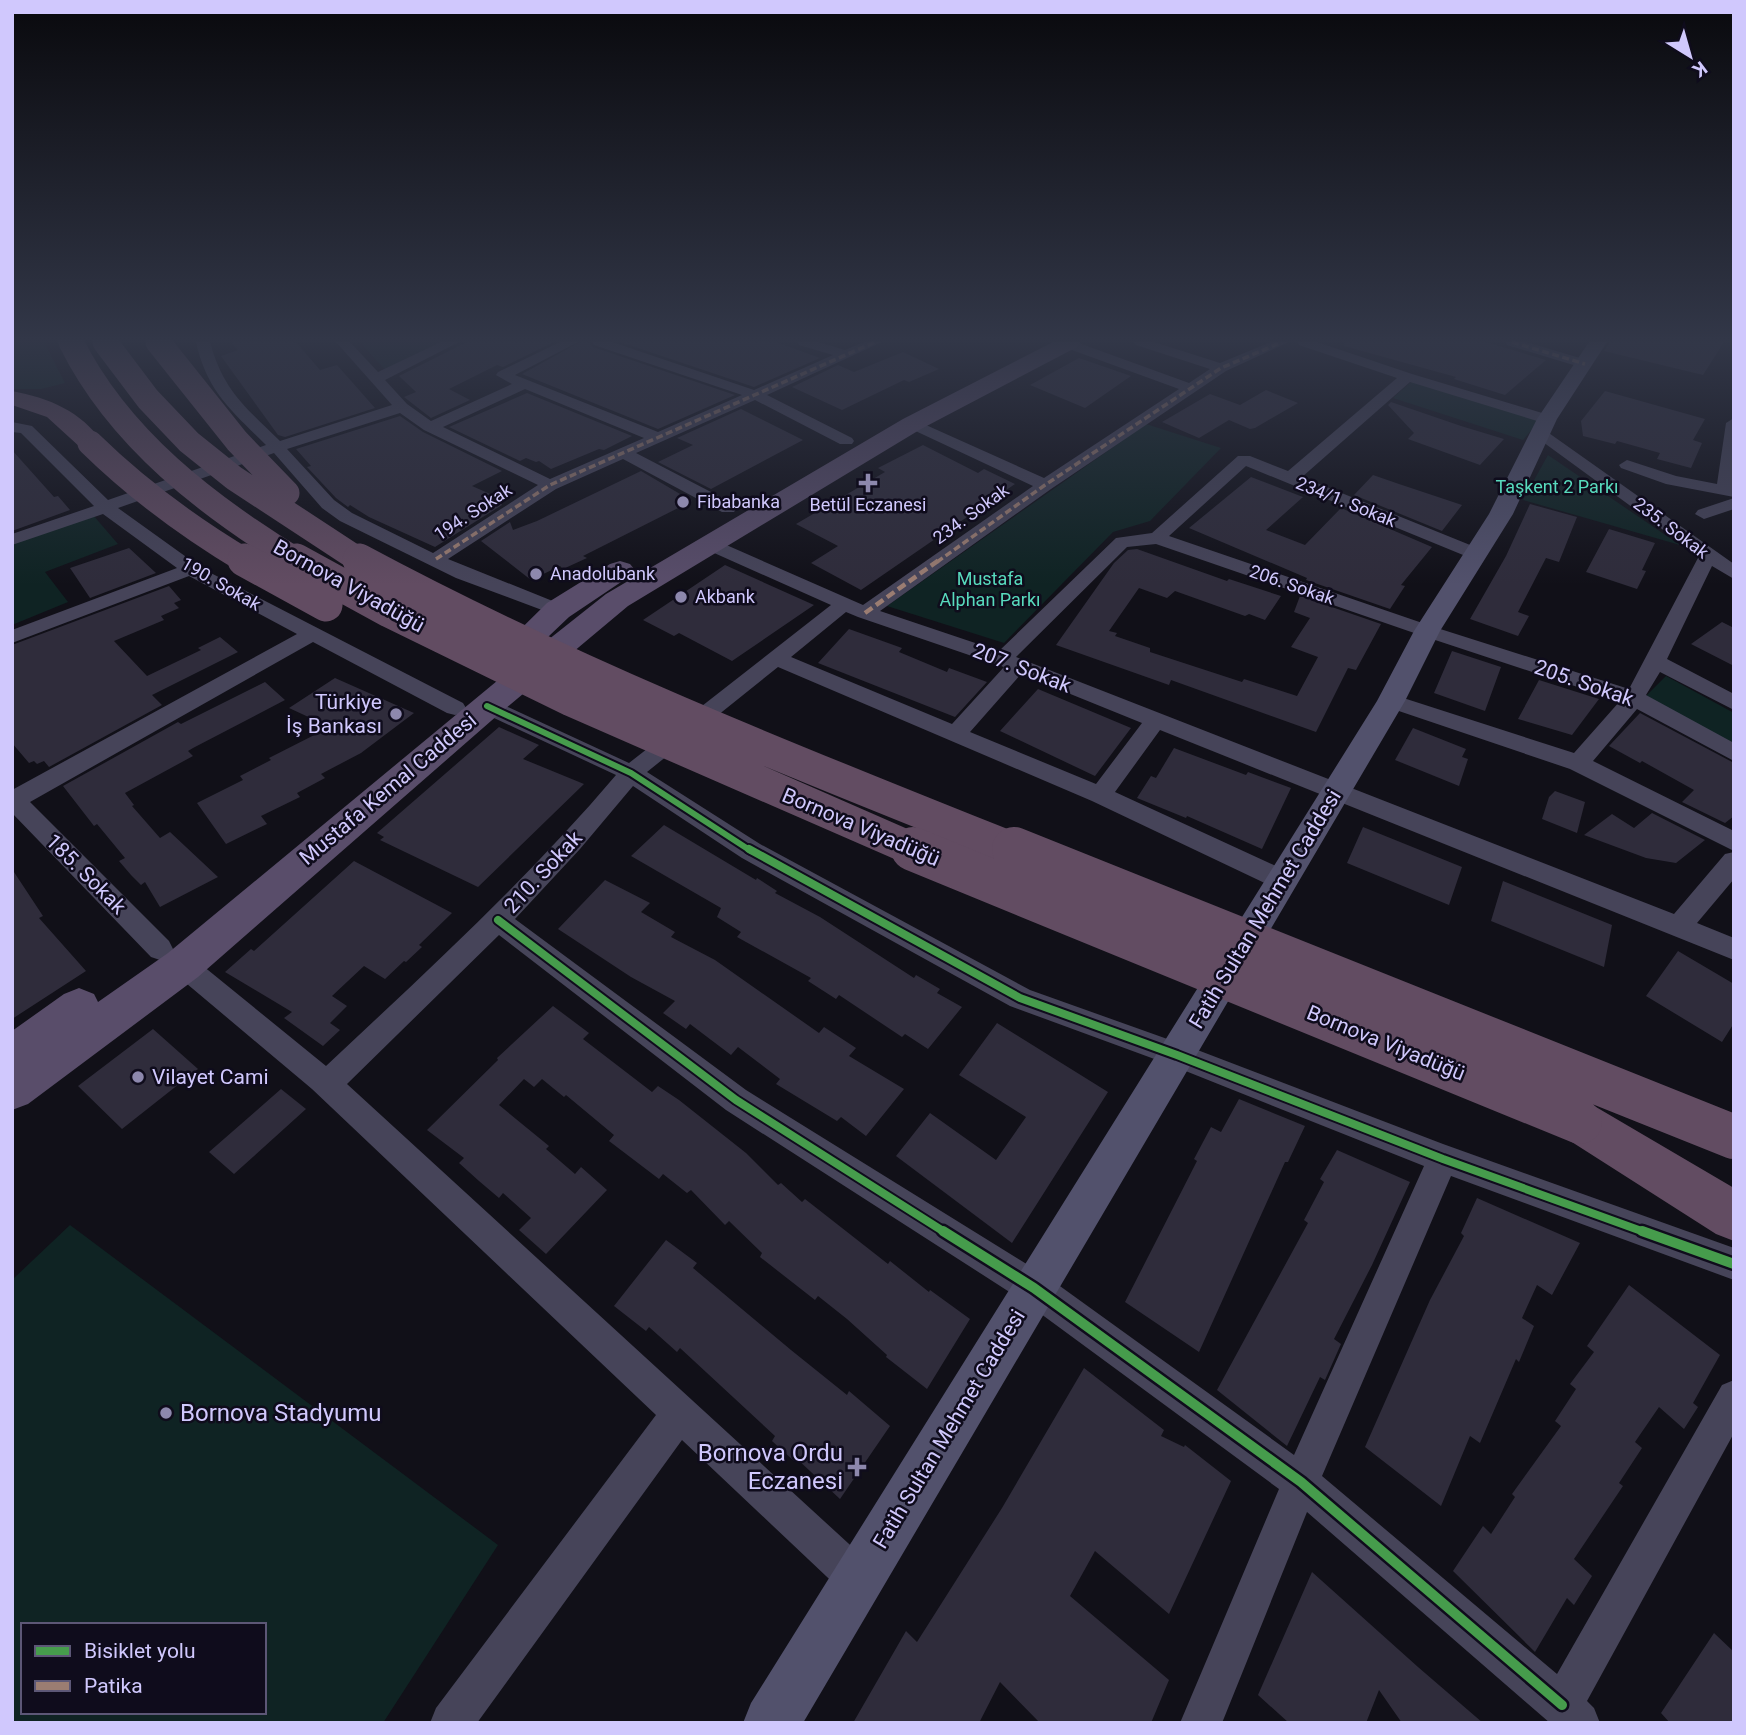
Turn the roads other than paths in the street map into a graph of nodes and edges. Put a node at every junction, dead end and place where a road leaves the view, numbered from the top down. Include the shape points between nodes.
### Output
1 (54, 423) edge
2 (72, 423) edge
3 (126, 423) edge
4 (171, 423) edge
5 (223, 423) edge
6 (252, 423) edge
7 (352, 423) edge
8 (424, 423) edge
9 (439, 423) edge
10 (623, 423) edge
11 (692, 423) edge
12 (813, 423) edge
13 (878, 423) edge
14 (1138, 423) edge
15 (1354, 423) edge
16 (1536, 423) edge
17 (1546, 423) edge
18 (912, 424) joint
19 (16, 425) edge
20 (1544, 426) junction
21 (430, 427) junction
22 (1733, 427) edge
23 (659, 438) junction
24 (846, 440) junction
25 (90, 443) junction
26 (277, 447) junction
27 (624, 453) junction
28 (1627, 465) dead end
29 (1289, 479) junction
30 (550, 485) junction
31 (1045, 485) junction
32 (1734, 490) edge
33 (1734, 503) edge
34 (105, 506) junction
35 (728, 508) junction
36 (1704, 514) dead end
37 (1157, 538) junction
38 (322, 539) junction
39 (12, 540) edge
40 (709, 544) junction
41 (1474, 553) junction
42 (1708, 556) junction
43 (436, 559) junction
44 (191, 569) junction
45 (1734, 573) edge
46 (855, 609) junction
47 (558, 610) junction
48 (1427, 631) junction
49 (312, 634) junction
50 (12, 637) edge
51 (776, 658) junction
52 (1656, 661) junction
53 (1010, 662) junction
54 (553, 693) junction
55 (1634, 698) junction
56 (1391, 701) junction
57 (1734, 703) edge
58 (471, 707) junction
59 (1156, 720) junction
60 (956, 734) junction
61 (1734, 753) edge
62 (1578, 763) junction
63 (631, 773) junction
64 (1335, 791) junction
65 (1100, 795) junction
66 (13, 801) edge
67 (1734, 842) edge
68 (1734, 861) edge
69 (1282, 880) junction
70 (498, 920) junction
71 (1679, 928) junction
72 (1734, 948) edge
73 (172, 957) junction
74 (1177, 1055) junction
75 (12, 1056) edge
76 (322, 1080) junction
77 (12, 1089) edge
78 (1580, 1122) junction
79 (1734, 1137) edge
80 (1443, 1159) junction
81 (1734, 1186) edge
82 (1734, 1216) edge
83 (1734, 1264) edge
84 (1034, 1288) junction
85 (1734, 1397) edge
86 (680, 1413) junction
87 (1301, 1482) junction
88 (858, 1579) junction
89 (1571, 1714) edge
90 (452, 1723) edge
91 (771, 1723) edge
92 (1201, 1723) edge

1 - 25 highway
2 - 25 highway
3 - 54 highway, Bornova Viyadüğü, bridge via 233,519 340,586
4 - 38 highway, Bornova Viyadüğü, bridge via 234,478
5 - 38 highway, bridge
6 - 26 street
7 - 26 street
8 - 21 street
9 - 21 street
10 - 23 street
11 - 23 street, 194. Sokak
12 - 24 street
13 - 24 main road, Mustafa Kemal Caddesi
14 - 31 street, 234. Sokak
15 - 29 street
16 - 20 street, 235. Sokak
17 - 20 main road, Fatih Sultan Mehmet Caddesi
18 - 31 street
18 - 40 main road, Mustafa Kemal Caddesi
19 - 34 street, 190. Sokak
20 - 41 main road, Fatih Sultan Mehmet Caddesi via 1501,514
20 - 42 street, 235. Sokak
21 - 30 street
22 - 32 street via 1725,484
23 - 27 street, 194. Sokak
24 - 35 main road, Mustafa Kemal Caddesi
25 - 54 highway, bridge via 119,474 187,527 291,587 417,645
26 - 34 street
26 - 43 street via 315,492 346,517
27 - 30 street, 194. Sokak
27 - 35 street
28 - 32 street via 1672,480
29 - 37 street, 234/1. Sokak via 1244,459
29 - 41 street, 234/1. Sokak
30 - 43 street, 194. Sokak
31 - 46 street, 234. Sokak
33 - 36 street
34 - 39 street
34 - 44 street, 190. Sokak
35 - 47 main road, Mustafa Kemal Caddesi
37 - 48 street, 206. Sokak
37 - 53 street via 1122,542
38 - 79 highway, Bornova Viyadüğü, bridge via 388,578 553,657 856,786
40 - 46 street, 207. Sokak
40 - 58 main road, Mustafa Kemal Caddesi via 617,600
41 - 48 main road, Fatih Sultan Mehmet Caddesi
42 - 45 street, 235. Sokak
42 - 52 street
43 - 47 street
44 - 49 street, 190. Sokak
44 - 50 street
46 - 51 street, 210. Sokak
46 - 53 street, 207. Sokak
47 - 58 main road, Mustafa Kemal Caddesi
48 - 55 street, 205. Sokak
48 - 56 main road, Fatih Sultan Mehmet Caddesi
49 - 58 street, 190. Sokak
49 - 66 street
51 - 60 street
51 - 63 street, 210. Sokak
52 - 55 street
52 - 57 street
53 - 59 street, 207. Sokak
53 - 60 street
54 - 78 highway, Bornova Viyadüğü, bridge via 849,823
55 - 61 street, 205. Sokak
55 - 62 street
56 - 62 street
56 - 64 main road, Fatih Sultan Mehmet Caddesi
58 - 63 street, 190. Sokak
58 - 73 main road, Mustafa Kemal Caddesi
59 - 64 street, 207. Sokak
59 - 65 street
60 - 65 street
62 - 67 street
63 - 70 street, 210. Sokak
63 - 74 street, 190. Sokak via 751,851 1020,998
64 - 69 main road, Fatih Sultan Mehmet Caddesi
64 - 71 street, 207. Sokak
65 - 69 street
66 - 73 street, 185. Sokak
68 - 71 street
69 - 74 main road, Fatih Sultan Mehmet Caddesi
70 - 76 street, 210. Sokak via 327,1084
70 - 84 street via 736,1100
71 - 72 street, 207. Sokak
73 - 75 main road, Mustafa Kemal Caddesi
73 - 76 street
73 - 77 main road, Mustafa Kemal Caddesi
74 - 80 street, 190. Sokak
74 - 84 main road, Fatih Sultan Mehmet Caddesi
76 - 86 street
78 - 81 highway, Bornova Viyadüğü
78 - 82 highway
80 - 83 street, 190. Sokak
80 - 87 street
84 - 87 street
84 - 88 main road, Fatih Sultan Mehmet Caddesi
85 - 89 street
86 - 88 street
86 - 90 street
87 - 89 street
87 - 92 street
88 - 91 main road, Fatih Sultan Mehmet Caddesi

